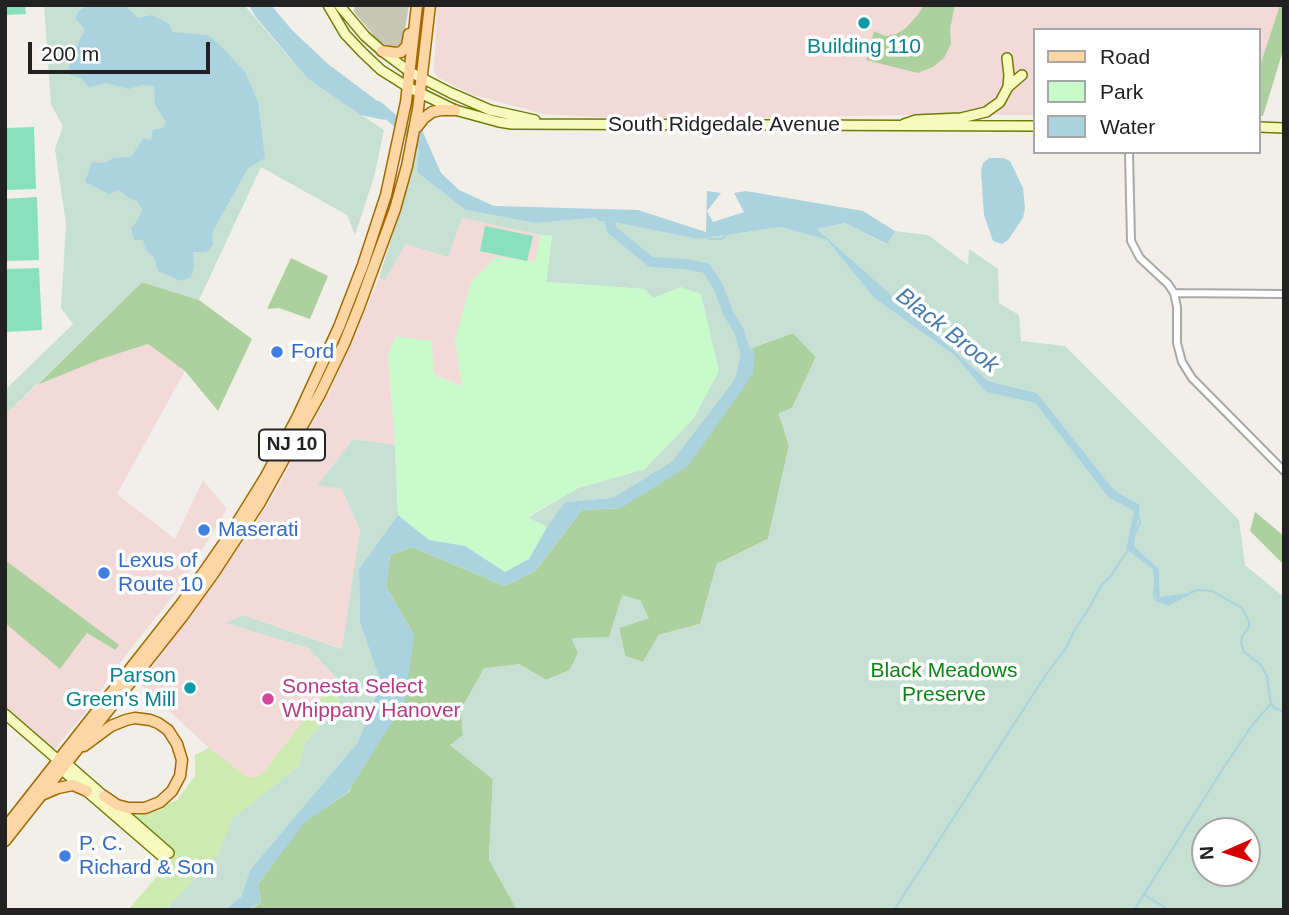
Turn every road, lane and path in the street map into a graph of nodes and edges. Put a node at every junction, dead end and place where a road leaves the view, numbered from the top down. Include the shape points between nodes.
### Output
1 (328, 5) edge
2 (338, 5) edge
3 (417, 5) edge
4 (430, 5) edge
5 (416, 18) junction
6 (382, 51) junction
7 (1007, 58) dead end
8 (410, 72) junction
9 (1022, 75) dead end
10 (422, 79) junction
11 (408, 87) junction
12 (1008, 88) junction
13 (421, 93) junction
14 (455, 110) junction
15 (421, 114) junction
16 (550, 123) junction
17 (899, 126) junction
18 (1034, 126) edge
19 (1261, 127) edge
20 (1284, 128) edge
21 (1129, 154) edge
22 (1174, 293) junction
23 (1284, 294) edge
24 (1284, 471) edge
25 (5, 713) edge
26 (64, 762) junction
27 (87, 791) junction
28 (104, 796) junction
29 (38, 798) junction
30 (5, 828) edge
31 (5, 841) edge

1 - 11 main road, South Ridgedale Avenue via 362,52
2 - 6 main road, South Ridgedale Avenue
3 - 5 main road, NJ 10
4 - 10 main road
5 - 6 main road via 401,52
5 - 8 main road, NJ 10
6 - 8 main road, South Ridgedale Avenue
7 - 12 main road
8 - 10 main road, South Ridgedale Avenue
8 - 11 main road, NJ 10
9 - 12 main road
10 - 13 main road
10 - 16 main road, South Ridgedale Avenue via 491,110
11 - 13 main road, South Ridgedale Avenue
11 - 26 main road, NJ 10 via 375,230 308,395 229,536
12 - 17 main road via 994,107 975,116 916,120
13 - 14 main road, South Ridgedale Avenue
13 - 15 main road
14 - 15 main road
14 - 16 main road, South Ridgedale Avenue via 512,124
15 - 26 main road, NJ 10 via 395,209 344,344 270,485 182,617
16 - 17 main road, South Ridgedale Avenue
17 - 18 main road
19 - 20 main road
21 - 22 street via 1131,242
22 - 23 street
22 - 24 street via 1177,343 1186,370
25 - 26 main road
26 - 27 main road
26 - 28 main road
26 - 28 main road via 126,720 150,720 168,730 182,760 173,791 153,806 136,809
26 - 29 main road, NJ 10
26 - 30 main road, NJ 10
27 - 28 main road via 167,855
27 - 29 main road via 73,785
29 - 31 main road, NJ 10

